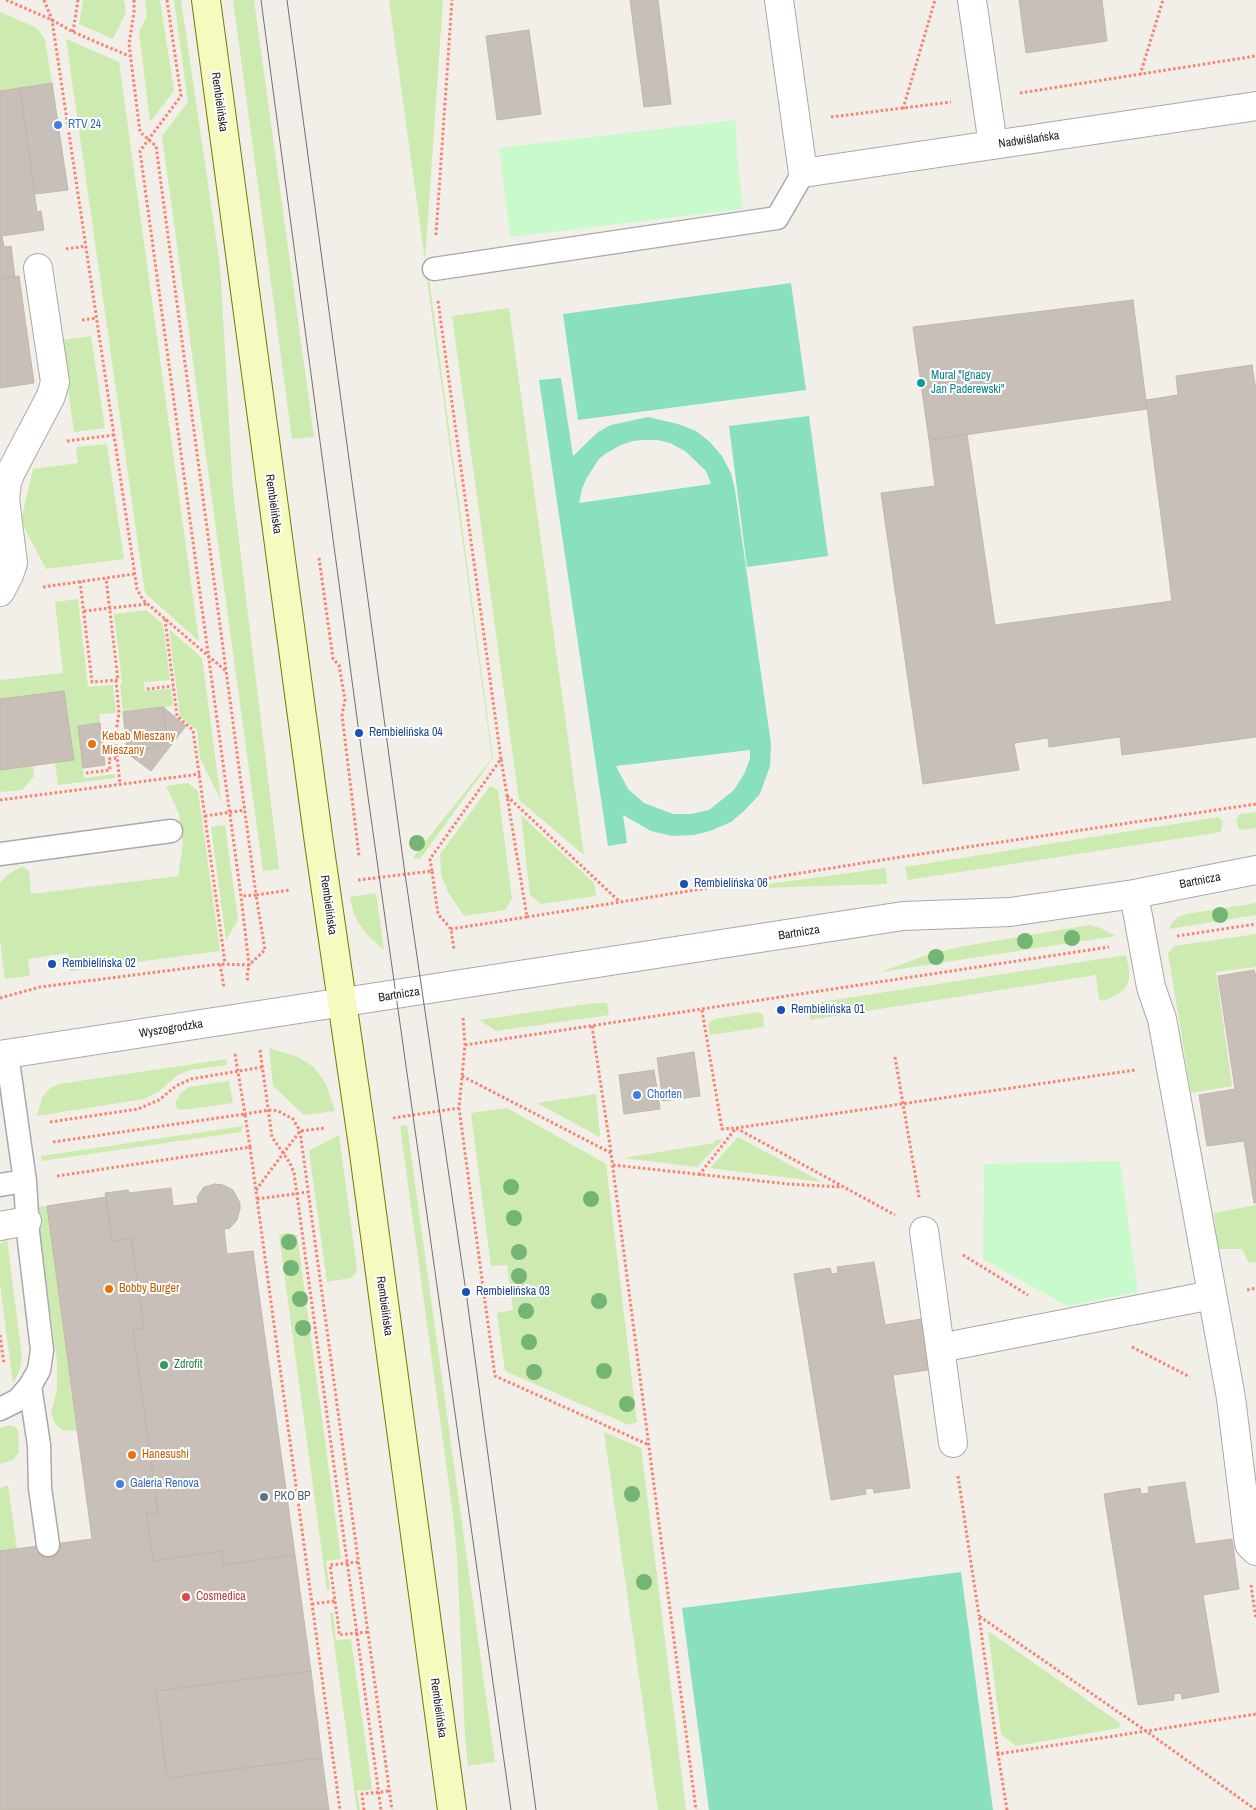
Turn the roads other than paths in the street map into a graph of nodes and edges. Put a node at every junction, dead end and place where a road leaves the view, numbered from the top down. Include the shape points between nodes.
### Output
1 (206, 0) edge
2 (779, 0) edge
3 (972, 0) edge
4 (1256, 106) edge
5 (993, 145) junction
6 (803, 173) junction
7 (38, 268) dead end
8 (434, 269) road end
9 (0, 592) edge
10 (171, 831) dead end
11 (0, 854) edge
12 (1256, 870) edge
13 (1134, 894) junction
14 (342, 1003) junction
15 (3, 1054) edge
16 (25, 1181) junction
17 (0, 1185) edge
18 (27, 1221) junction
19 (0, 1226) edge
20 (924, 1231) road end
21 (1212, 1295) junction
22 (940, 1348) junction
23 (30, 1386) junction
24 (0, 1409) edge
25 (953, 1443) road end
26 (48, 1545) dead end
27 (1256, 1551) edge
28 (452, 1810) edge

1 - 14 street, Rembielińska
2 - 6 street
3 - 5 street
4 - 5 street, Nadwiślańska
5 - 6 street, Nadwiślańska
6 - 8 lane via 777,218
7 - 9 street via 55,382 7,482 5,499 13,563
10 - 11 lane
12 - 13 street, Bartnicza
13 - 14 street, Bartnicza via 1010,912 903,916
13 - 21 street via 1151,987 1162,1018
14 - 15 street, Wyszogrodzka
14 - 28 street, Rembielińska
15 - 16 lane
16 - 17 lane
16 - 18 lane
18 - 19 street
18 - 23 lane via 42,1350 39,1370
20 - 22 street
21 - 22 street
21 - 27 street via 1231,1398 1249,1544
22 - 25 street
23 - 24 lane via 18,1400
23 - 26 lane

